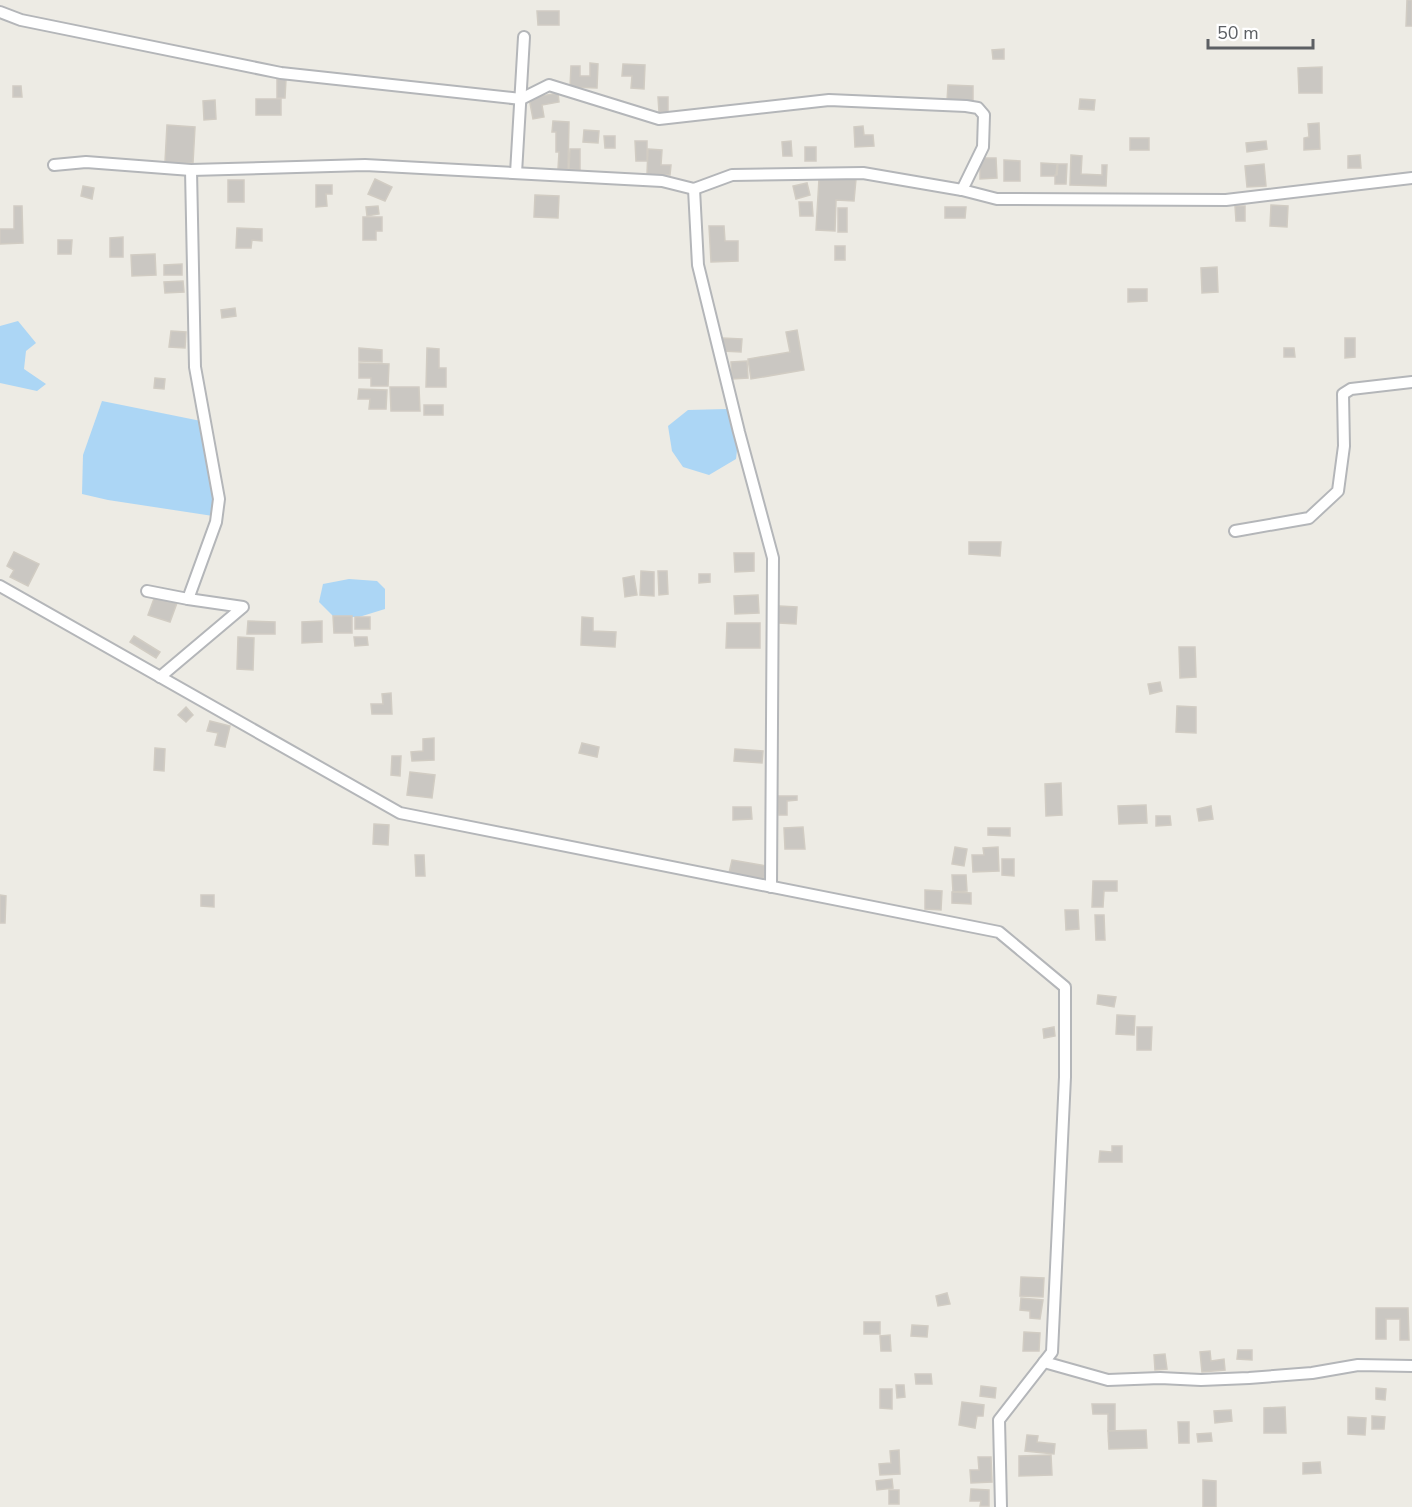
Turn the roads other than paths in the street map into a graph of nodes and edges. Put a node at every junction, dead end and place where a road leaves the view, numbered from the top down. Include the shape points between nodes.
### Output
1 (0, 12) edge
2 (524, 37) dead end
3 (521, 99) junction
4 (54, 165) dead end
5 (191, 170) junction
6 (516, 173) junction
7 (1412, 178) edge
8 (694, 189) junction
9 (962, 190) junction
10 (1412, 382) edge
11 (1235, 531) dead end
12 (0, 586) edge
13 (147, 591) dead end
14 (188, 599) junction
15 (160, 677) junction
16 (771, 887) junction
17 (1044, 1362) junction
18 (1412, 1366) edge
19 (1001, 1507) edge

1 - 3 street via 21,20 280,73
2 - 3 street
3 - 6 street
3 - 9 street via 549,85 659,119 829,100 978,108 984,115 983,147
4 - 5 street via 86,162
5 - 6 street via 365,165
5 - 14 street via 195,367 219,499 216,522
6 - 8 street via 662,181
7 - 9 street via 1226,200 997,199
8 - 9 street via 732,175 863,173
8 - 16 street via 698,265 773,558
10 - 11 street via 1351,389 1343,394 1344,446 1338,491 1309,518
12 - 15 street
13 - 14 street
14 - 15 street via 243,607
15 - 16 street via 400,813
16 - 17 street via 999,932 1065,987 1065,1077 1052,1352
17 - 18 street via 1108,1380 1249,1378 1358,1365
17 - 19 street via 999,1420

